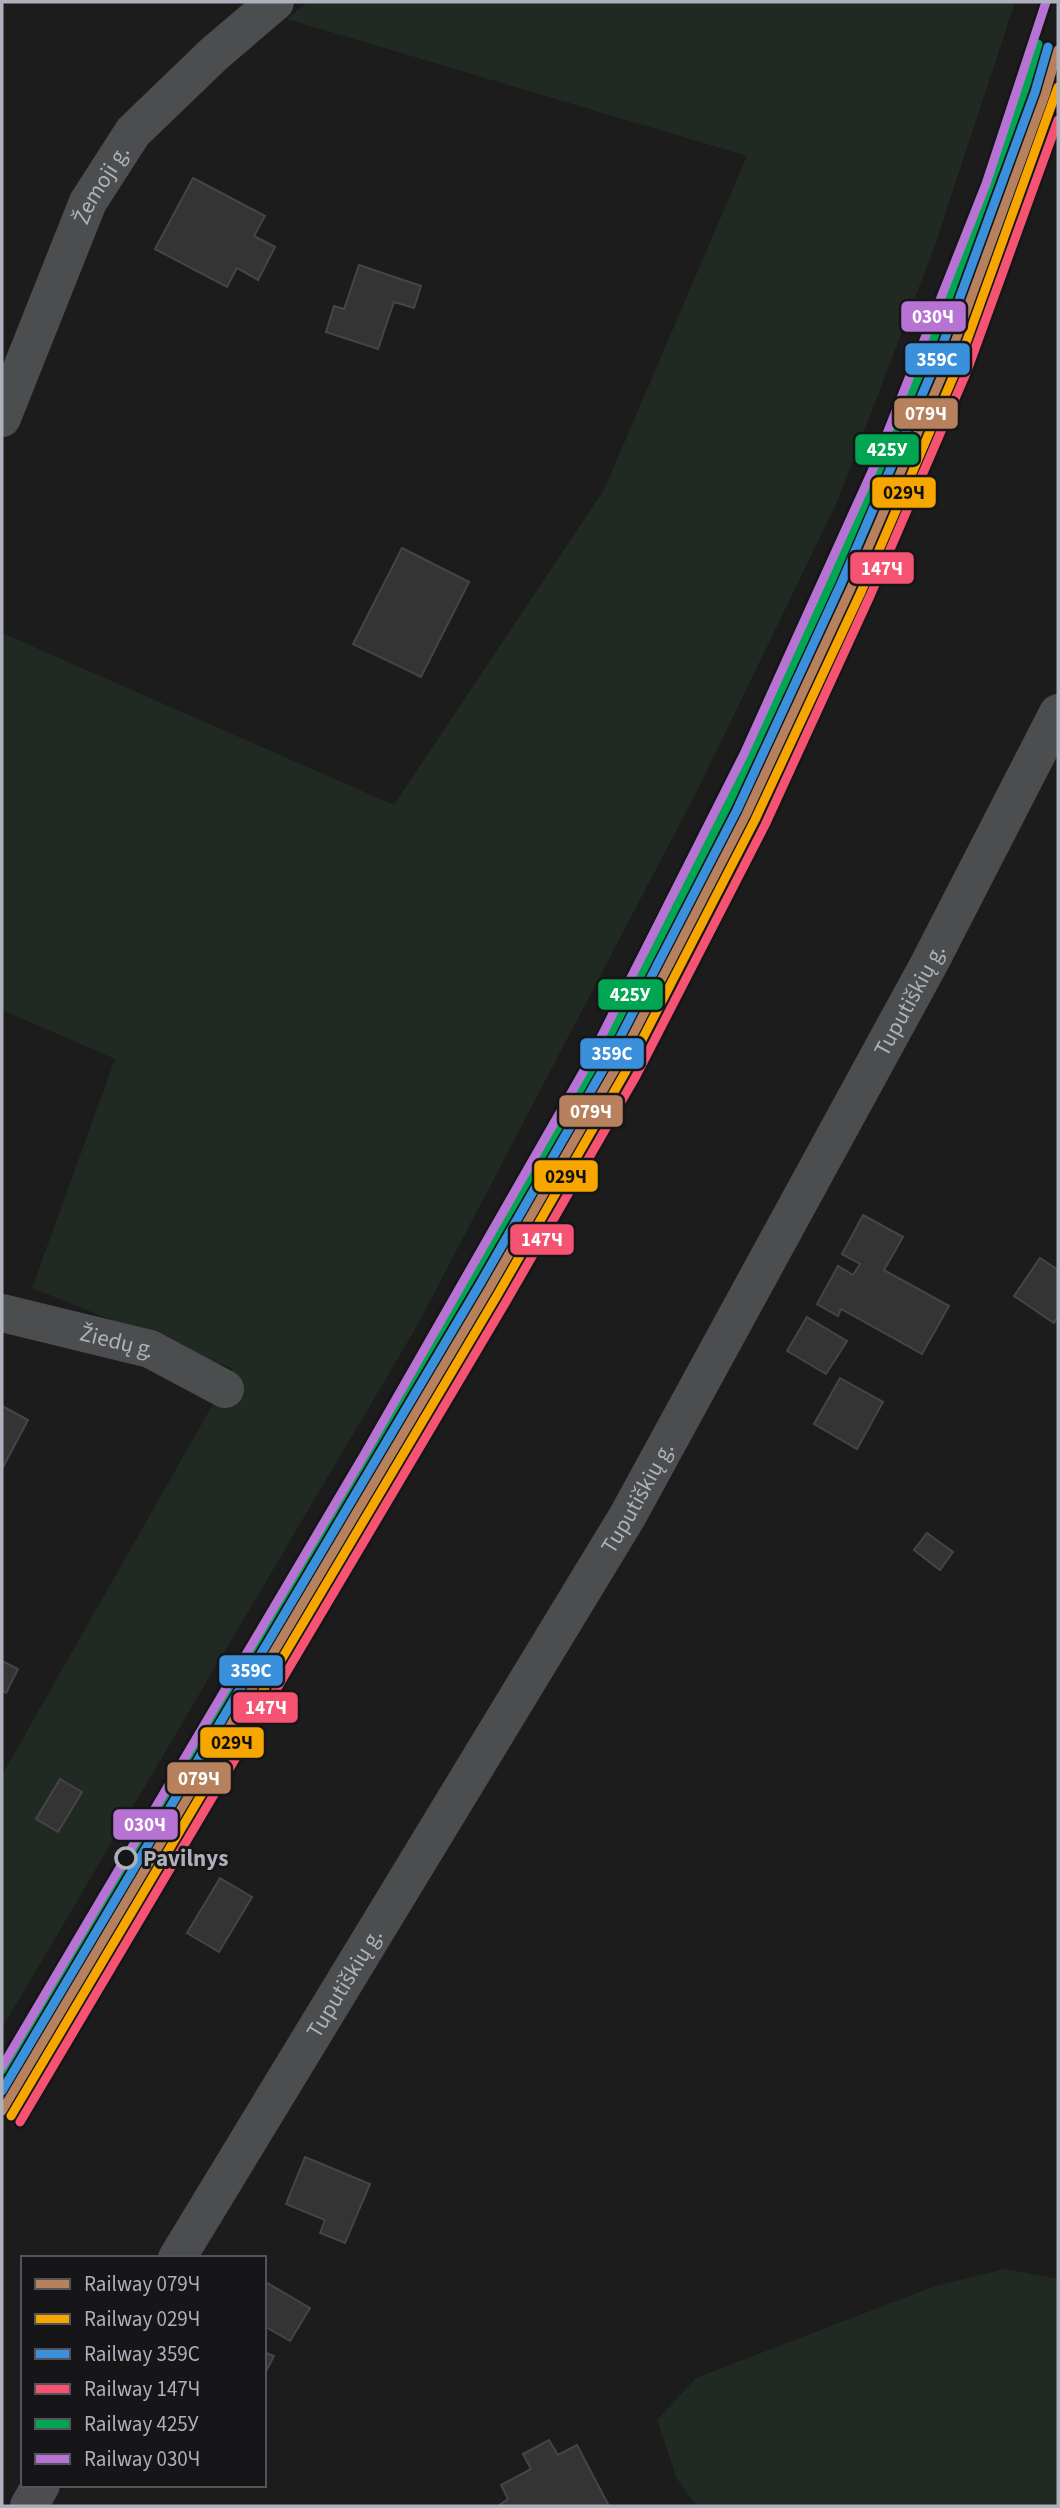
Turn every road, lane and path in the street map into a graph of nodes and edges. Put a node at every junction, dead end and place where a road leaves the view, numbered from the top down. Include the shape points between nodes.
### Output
1 (275, 2) edge
2 (2, 418) edge
3 (1058, 713) edge
4 (2, 1313) edge
5 (225, 1389) dead end
6 (178, 2256) edge
7 (40, 2487) edge
8 (29, 2506) edge

1 - 2 street, Žemoji g. via 133,132 88,202
3 - 6 street, Tuputiškių g. via 929,964 627,1517
4 - 5 street, Žiedų g. via 150,1349
7 - 8 street

